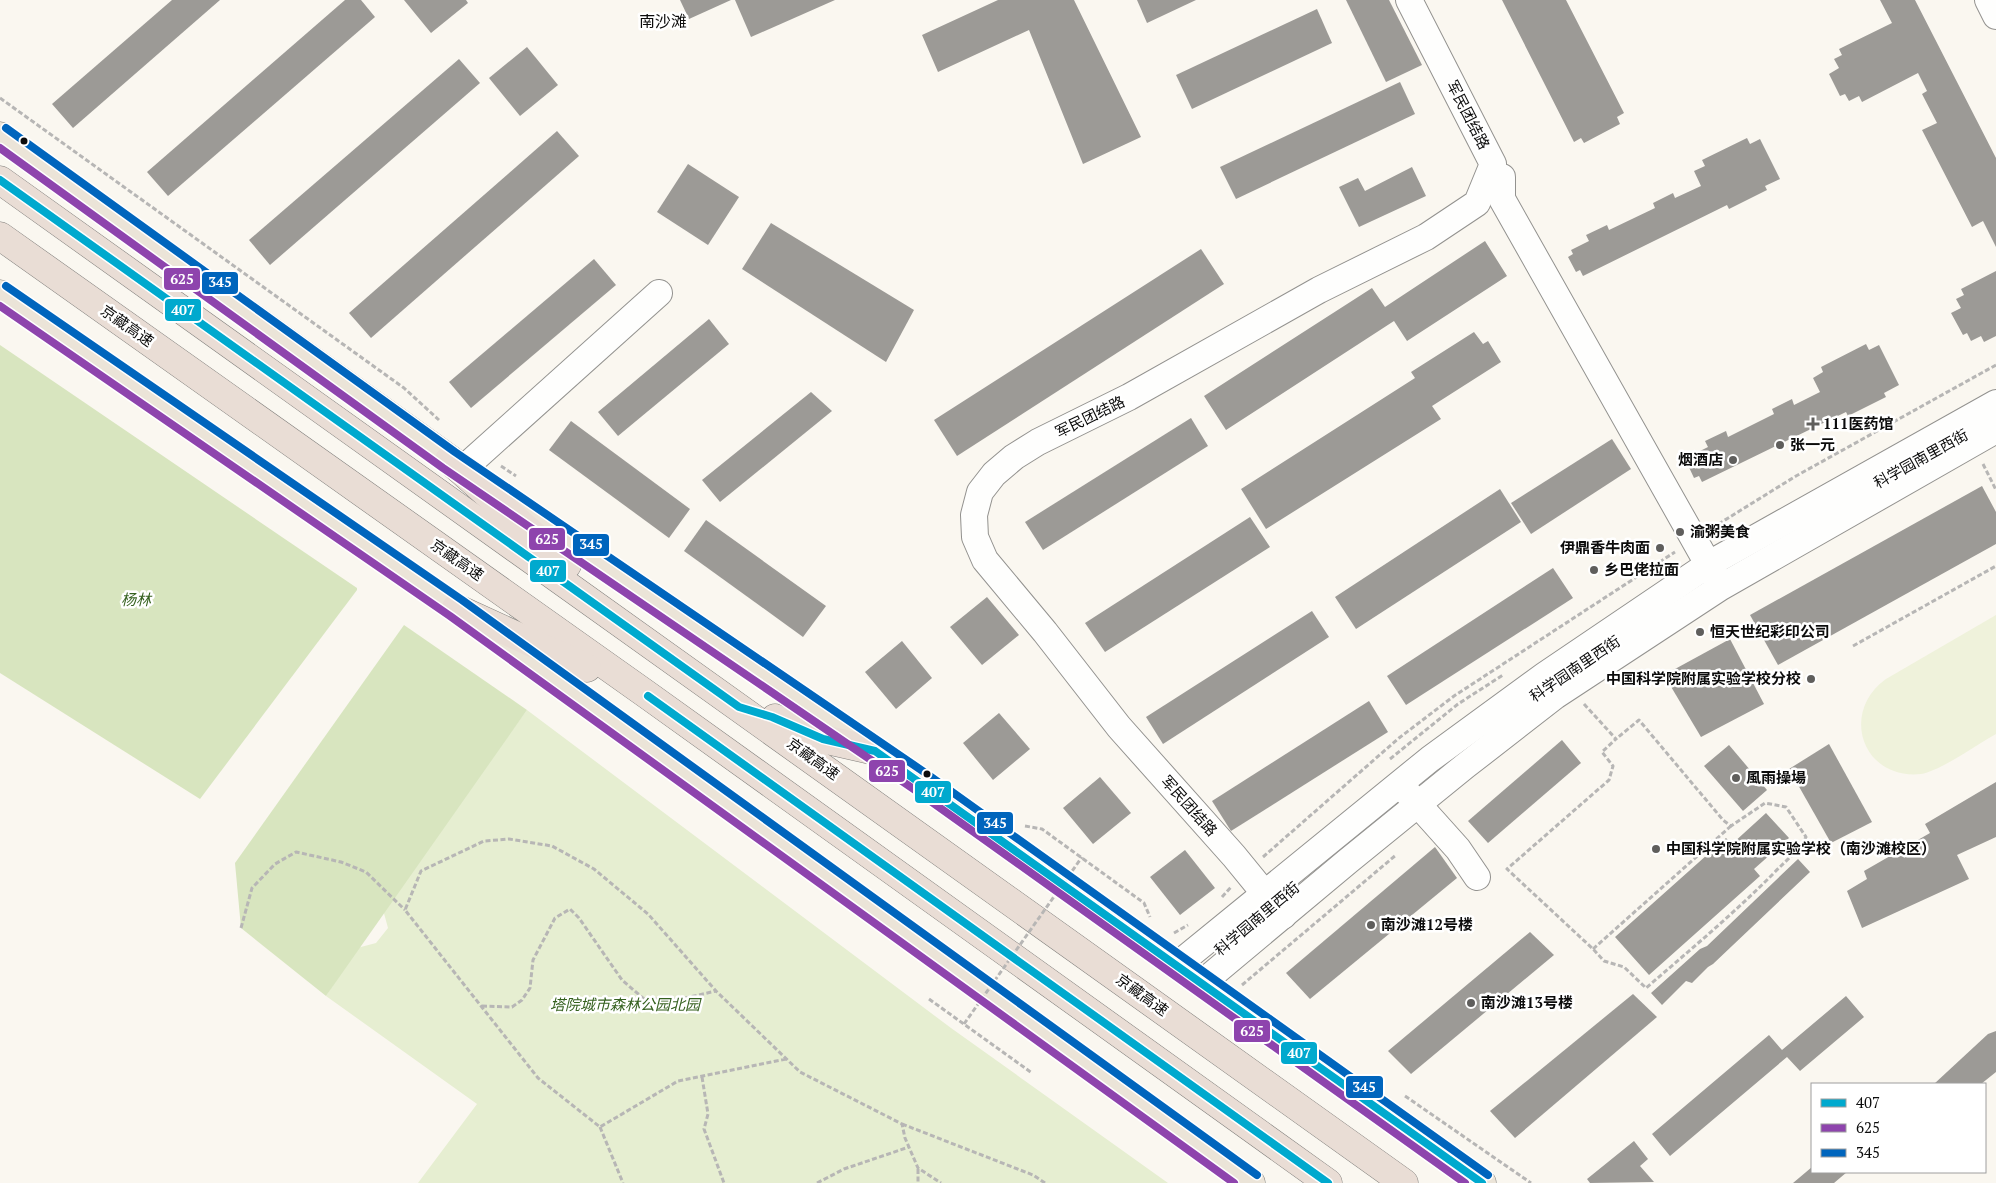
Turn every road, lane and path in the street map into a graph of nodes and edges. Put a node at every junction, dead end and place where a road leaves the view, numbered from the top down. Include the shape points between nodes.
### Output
1 (1409, 0) edge
2 (1988, 0) edge
3 (1996, 16) edge
4 (0, 98) edge
5 (0, 136) edge
6 (1502, 177) dead end
7 (0, 180) edge
8 (0, 236) edge
9 (659, 293) dead end
10 (0, 294) edge
11 (1996, 365) edge
12 (1996, 403) edge
13 (1996, 417) edge
14 (440, 421) dead end
15 (1996, 430) edge
16 (1982, 463) dead end
17 (456, 465) junction
18 (1996, 490) edge
19 (1693, 540) junction
20 (1996, 566) edge
21 (1715, 576) junction
22 (456, 608) junction
23 (1853, 646) dead end
24 (666, 655) junction
25 (646, 694) junction
26 (1580, 700) dead end
27 (739, 707) junction
28 (1616, 739) junction
29 (875, 751) junction
30 (1409, 794) junction
31 (1024, 826) dead end
32 (1731, 826) junction
33 (1082, 857) junction
34 (1246, 871) junction
35 (1477, 877) dead end
36 (1221, 897) dead end
37 (1144, 902) dead end
38 (1273, 904) junction
39 (404, 910) junction
40 (1190, 924) dead end
41 (241, 928) dead end
42 (1169, 937) dead end
43 (1594, 949) junction
44 (1190, 974) junction
45 (716, 991) junction
46 (929, 999) dead end
47 (482, 1006) junction
48 (964, 1024) junction
49 (786, 1059) junction
50 (1032, 1073) dead end
51 (702, 1077) junction
52 (902, 1124) junction
53 (600, 1127) junction
54 (909, 1147) junction
55 (918, 1168) junction
56 (623, 1183) edge
57 (724, 1183) edge
58 (817, 1183) edge
59 (918, 1183) edge
60 (941, 1183) edge
61 (1045, 1183) edge
62 (1251, 1183) edge
63 (1328, 1183) edge
64 (1404, 1183) edge
65 (1482, 1183) edge

1 - 34 street, 军民团结路 via 1493,164 1477,203 1426,237 1319,290 1129,397 1038,442 994,474 980,492 974,515 976,537 985,560 1119,728
2 - 3 street
4 - 14 path via 404,388
5 - 17 main road
6 - 19 street via 1502,199
7 - 24 highway, 京藏高速
8 - 25 highway, 京藏高速
9 - 17 street
10 - 22 main road
11 - 19 path via 1796,476
12 - 21 street
13 - 21 street, 科学园南里西街
15 - 21 street
16 - 18 path
17 - 24 highway
17 - 29 main road
19 - 21 street
19 - 34 path via 1454,696 1399,738
20 - 23 path
21 - 30 street, 科学园南里西街 via 1512,713
22 - 25 highway
22 - 62 main road
24 - 27 highway, 京藏高速
25 - 63 highway, 京藏高速
26 - 28 path
27 - 29 highway via 823,739
27 - 64 highway, 京藏高速
28 - 32 path via 1639,720
28 - 43 path via 1602,752 1614,766 1609,780 1507,870
29 - 44 main road
30 - 35 street via 1458,849
30 - 38 street, 科学园南里西街
31 - 33 path via 1042,829
32 - 43 path
32 - 43 path via 1765,802 1786,807 1806,836 1798,851 1743,904 1646,988 1624,967 1604,961
33 - 37 path
33 - 48 path, bridge
34 - 36 path
34 - 38 street, 军民团结路
38 - 44 street, 科学园南里西街
39 - 41 path via 366,872 341,862 296,852 274,864 252,888
39 - 45 path via 421,871 484,840 509,839 552,846 594,869 648,914
39 - 47 path
40 - 42 path
44 - 65 main road
45 - 47 path via 681,999 644,999 622,980 570,909 555,918 537,952 530,988 522,1000 512,1007
45 - 49 path
46 - 48 path
47 - 53 path via 538,1078
48 - 50 path
49 - 51 path
49 - 52 path via 800,1072
51 - 53 path via 678,1081
51 - 57 path via 708,1114 704,1129
52 - 54 path
52 - 61 path
53 - 56 path
54 - 55 path
54 - 58 path via 844,1168
55 - 59 path
55 - 60 path

